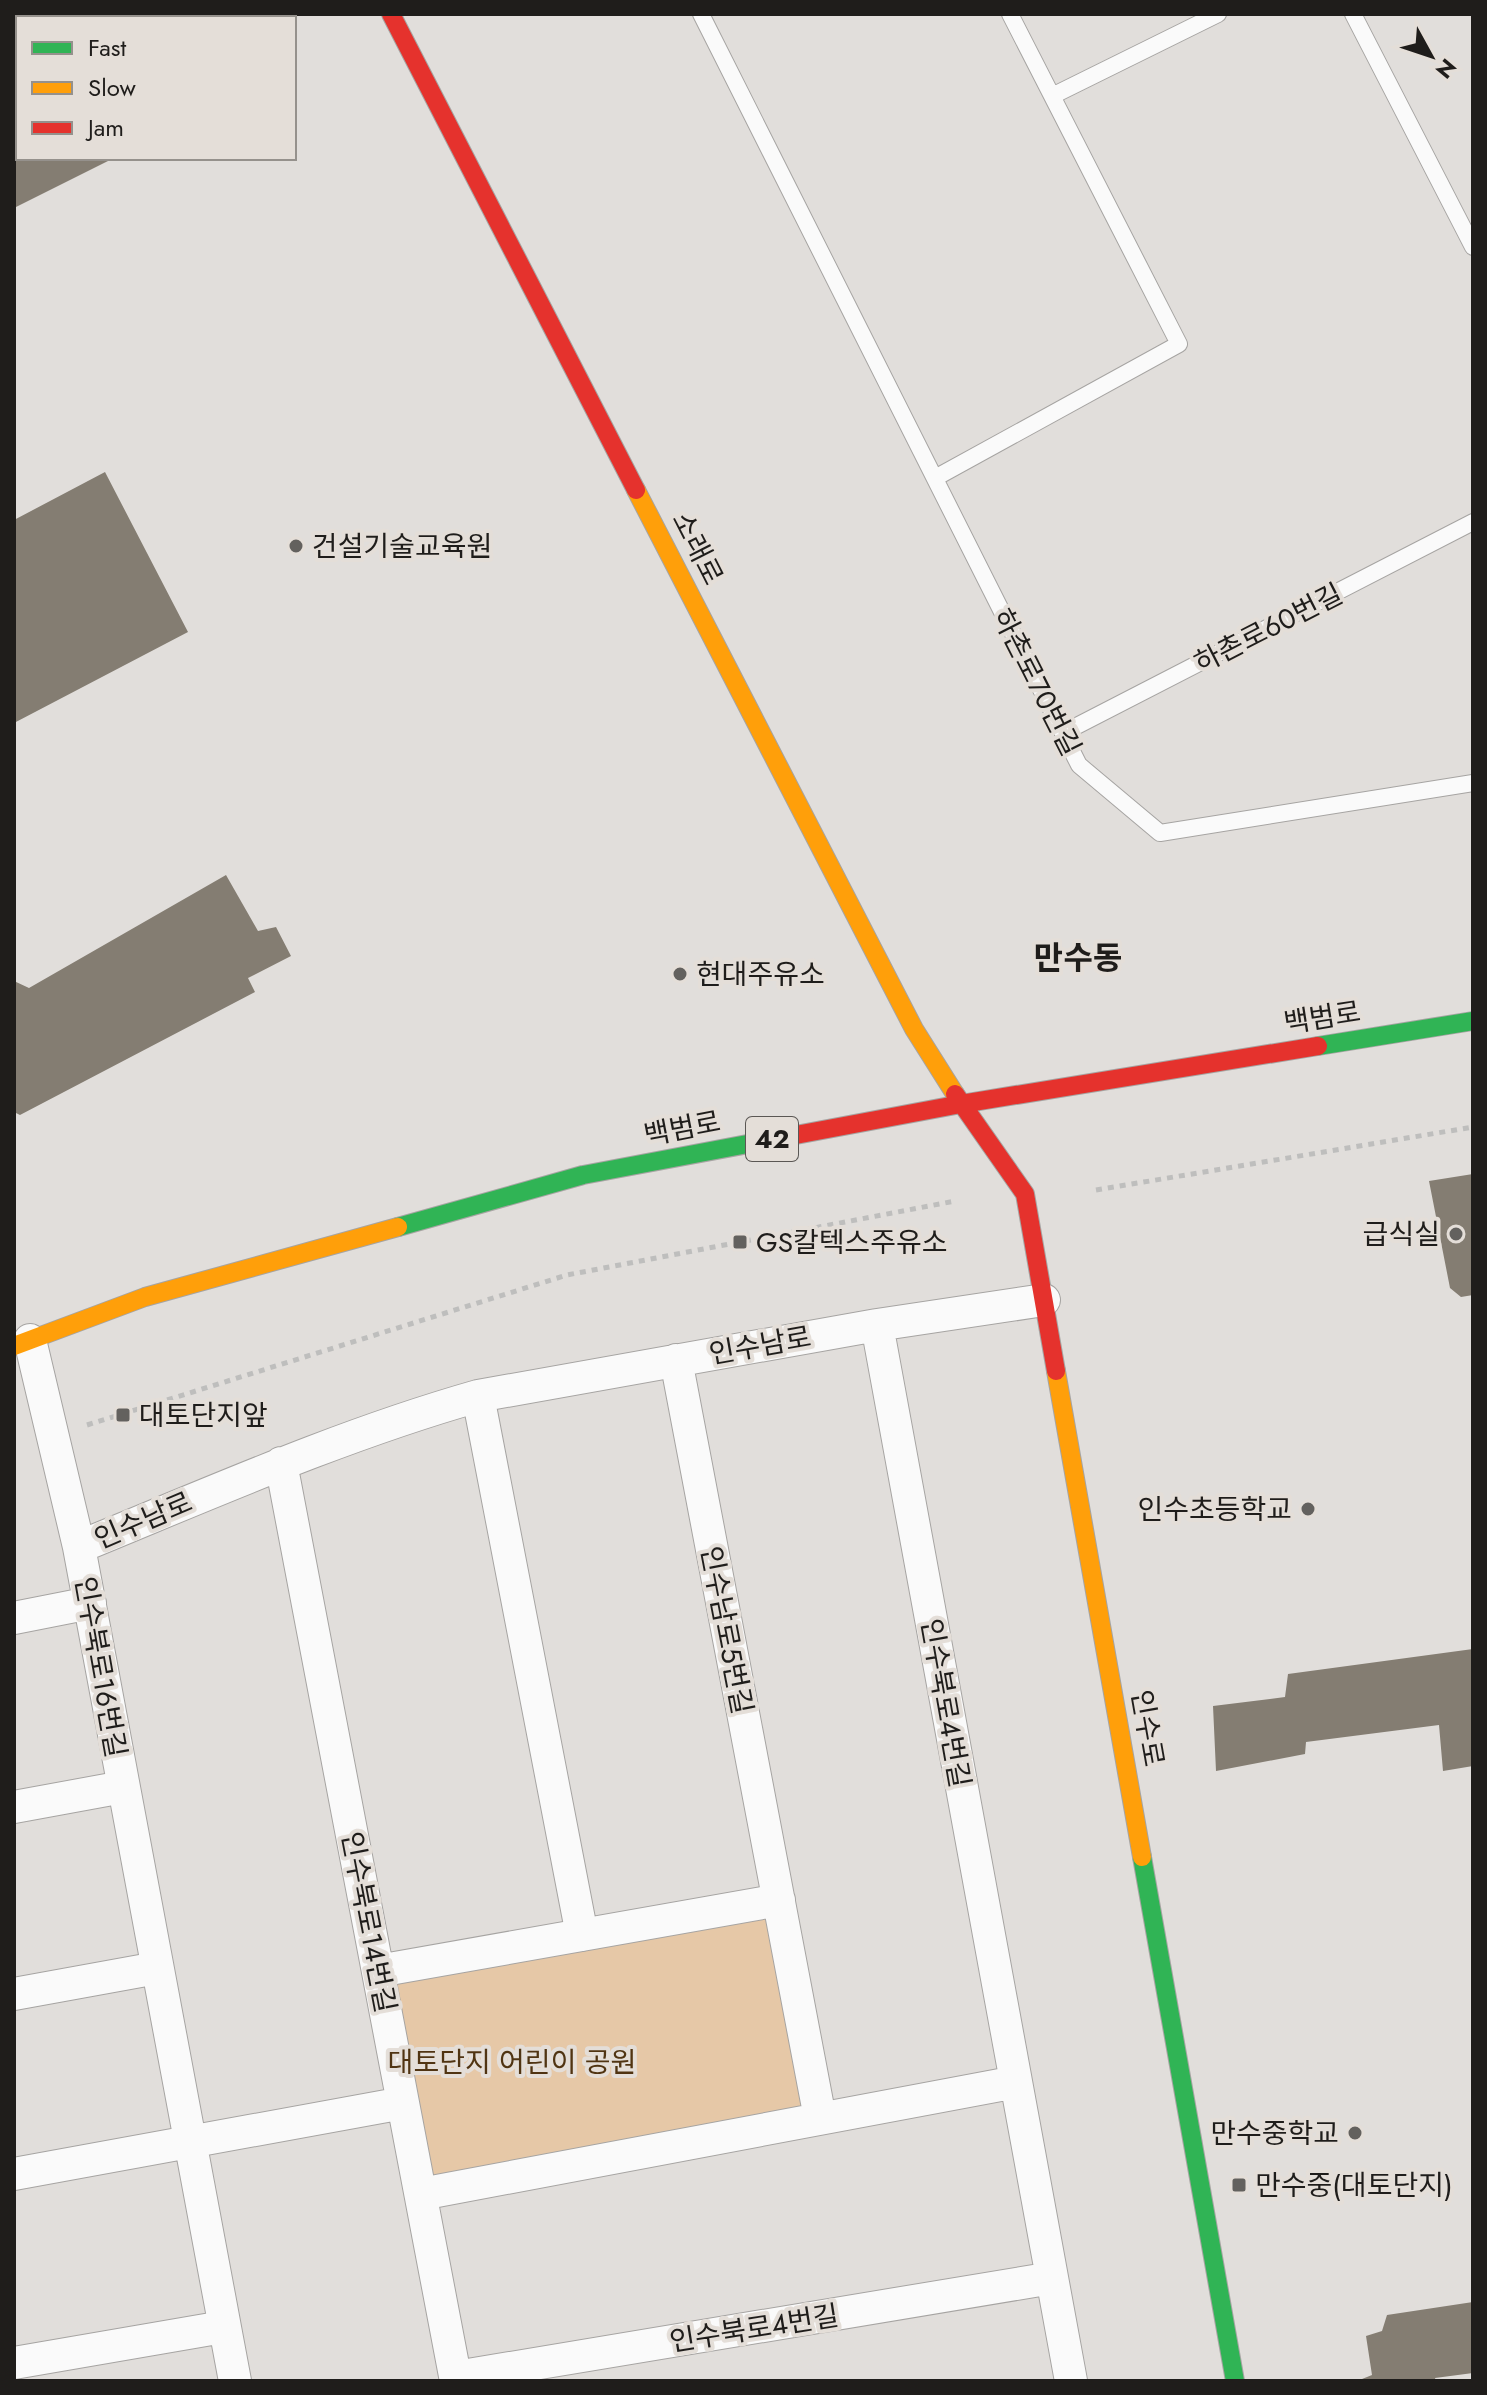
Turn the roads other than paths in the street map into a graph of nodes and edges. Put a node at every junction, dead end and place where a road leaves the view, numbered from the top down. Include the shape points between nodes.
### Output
1 (391, 14) edge
2 (701, 14) edge
3 (1010, 14) edge
4 (1218, 14) edge
5 (1353, 14) edge
6 (1052, 96) junction
7 (1473, 247) edge
8 (935, 478) junction
9 (1473, 522) edge
10 (1063, 733) junction
11 (1473, 783) edge
12 (1473, 1021) edge
13 (961, 1104) junction
14 (1044, 1300) junction
15 (877, 1325) junction
16 (22, 1343) edge
17 (676, 1360) junction
18 (478, 1396) junction
19 (281, 1463) junction
20 (79, 1547) junction
21 (90, 1603) junction
22 (14, 1618) edge
23 (123, 1787) junction
24 (14, 1807) edge
25 (779, 1900) junction
26 (582, 1935) junction
27 (157, 1968) junction
28 (378, 1971) junction
29 (14, 1994) edge
30 (1016, 2082) junction
31 (403, 2103) junction
32 (820, 2118) junction
33 (189, 2140) junction
34 (14, 2174) edge
35 (421, 2194) junction
36 (1052, 2278) junction
37 (223, 2327) junction
38 (14, 2363) edge
39 (456, 2379) edge
40 (235, 2381) edge
41 (1071, 2381) edge
42 (1235, 2381) edge

1 - 13 main road, 소래로 via 914,1029
2 - 8 lane, 하촌로70번길
3 - 6 lane
4 - 6 lane
5 - 7 lane
6 - 8 lane via 1179,344
8 - 10 lane, 하촌로70번길
9 - 10 lane, 하촌로60번길
10 - 11 lane, 하촌로70번길 via 1079,765 1160,833
12 - 13 main road, 백범로 / 42
13 - 14 main road, 인수로 via 1025,1194
13 - 16 main road, 백범로 / 42 via 583,1175 145,1297
14 - 15 street, 인수남로
14 - 42 main road, 인수로
15 - 17 street, 인수남로
15 - 30 street, 인수북로4번길
16 - 20 street, 인수북로16번길 via 53,1436
17 - 18 street, 인수남로
17 - 25 street, 인수남로5번길
18 - 19 street, 인수남로
18 - 26 street
19 - 20 street, 인수남로
19 - 28 street, 인수북로14번길
20 - 21 street, 인수북로16번길
21 - 22 street
21 - 23 street, 인수북로16번길
23 - 24 street, 인수북로16번길
23 - 27 street, 인수북로16번길
25 - 26 street
25 - 32 street, 인수남로5번길
26 - 28 street
27 - 29 street
27 - 33 street, 인수북로16번길
28 - 31 street, 인수북로14번길
30 - 32 street
30 - 36 street, 인수북로4번길
31 - 33 street
31 - 35 street, 인수북로14번길
32 - 35 street
33 - 34 street
33 - 37 street, 인수북로16번길
35 - 39 street, 인수북로14번길
36 - 39 street, 인수북로4번길
36 - 41 street, 인수북로4번길
37 - 38 street
37 - 40 street, 인수북로16번길

